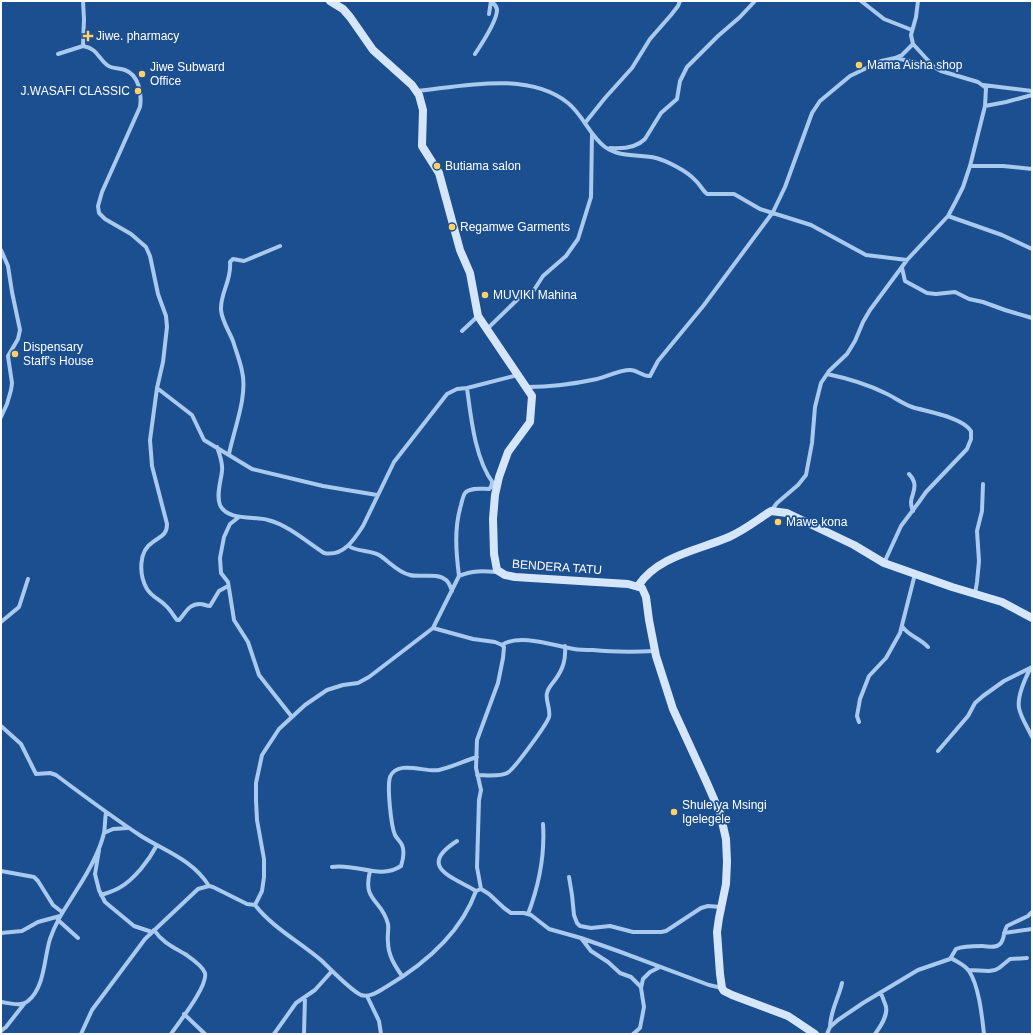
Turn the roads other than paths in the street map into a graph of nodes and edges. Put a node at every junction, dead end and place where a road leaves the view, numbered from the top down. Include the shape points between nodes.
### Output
1 (83, 1) edge
2 (330, 1) edge
3 (492, 1) edge
4 (680, 1) edge
5 (755, 1) edge
6 (861, 1) edge
7 (918, 1) edge
8 (489, 14) dead end
9 (912, 30) junction
10 (914, 44) junction
11 (83, 46) junction
12 (58, 54) dead end
13 (475, 54) dead end
14 (895, 58) junction
15 (934, 67) junction
16 (983, 85) junction
17 (417, 91) junction
18 (1032, 91) edge
19 (1032, 95) edge
20 (985, 106) junction
21 (585, 123) junction
22 (592, 132) junction
23 (606, 148) junction
24 (970, 166) junction
25 (1032, 169) edge
26 (773, 212) junction
27 (948, 216) junction
28 (280, 246) dead end
29 (1032, 249) edge
30 (1, 250) edge
31 (907, 260) junction
32 (902, 268) junction
33 (478, 316) junction
34 (1032, 318) edge
35 (462, 330) dead end
36 (486, 330) junction
37 (827, 374) junction
38 (518, 375) junction
39 (527, 387) junction
40 (157, 388) junction
41 (467, 388) junction
42 (1, 416) edge
43 (217, 448) junction
44 (229, 454) junction
45 (909, 474) dead end
46 (494, 484) junction
47 (983, 484) dead end
48 (377, 495) junction
49 (772, 511) junction
50 (913, 511) junction
51 (239, 517) junction
52 (349, 546) junction
53 (884, 563) junction
54 (499, 572) junction
55 (915, 574) junction
56 (459, 576) junction
57 (28, 579) dead end
58 (228, 586) junction
59 (638, 586) junction
60 (452, 591) junction
61 (974, 594) junction
62 (1032, 618) edge
63 (1, 622) edge
64 (902, 626) junction
65 (433, 628) junction
66 (502, 645) junction
67 (565, 646) junction
68 (928, 647) dead end
69 (655, 651) junction
70 (1031, 668) edge
71 (292, 717) junction
72 (859, 722) dead end
73 (1, 726) edge
74 (1032, 737) edge
75 (938, 751) dead end
76 (477, 757) junction
77 (477, 775) junction
78 (106, 812) junction
79 (543, 824) dead end
80 (130, 828) junction
81 (104, 833) junction
82 (457, 841) dead end
83 (157, 845) junction
84 (100, 846) junction
85 (332, 867) dead end
86 (1, 871) edge
87 (370, 871) junction
88 (569, 877) dead end
89 (209, 886) junction
90 (481, 889) junction
91 (476, 891) junction
92 (101, 894) junction
93 (255, 905) junction
94 (721, 907) junction
95 (1032, 912) edge
96 (528, 914) junction
97 (60, 916) junction
98 (1032, 929) edge
99 (153, 931) junction
100 (1, 933) edge
101 (1004, 933) junction
102 (78, 938) dead end
103 (581, 938) junction
104 (951, 958) junction
105 (1027, 958) dead end
106 (660, 967) junction
107 (968, 970) junction
108 (332, 971) junction
109 (402, 976) junction
110 (842, 983) dead end
111 (641, 988) junction
112 (722, 988) junction
113 (881, 992) junction
114 (367, 996) junction
115 (305, 997) junction
116 (1, 1002) edge
117 (24, 1004) junction
118 (184, 1014) junction
119 (830, 1028) junction
120 (2, 1032) edge
121 (81, 1034) edge
122 (171, 1034) edge
123 (205, 1034) edge
124 (274, 1034) edge
125 (304, 1034) edge
126 (381, 1034) edge
127 (633, 1034) edge
128 (815, 1034) edge
129 (827, 1034) edge
130 (875, 1034) edge
131 (984, 1034) edge

1 - 11 street
2 - 17 main road, BENDERA TATU via 343,9 373,50
3 - 8 street
3 - 13 street via 496,6 496,14
4 - 21 street via 671,16 650,39 632,68
5 - 23 street via 687,67 680,81 677,99 661,113 642,142 620,149
6 - 9 street via 884,19
7 - 9 street
9 - 10 street
10 - 14 street
10 - 15 street
11 - 12 street
11 - 40 street via 99,55 108,66 130,73 137,80 142,98 98,206 99,213 105,219 140,241 150,256 167,327
14 - 15 street
14 - 26 street via 881,61 850,76 820,101 812,113 785,187
15 - 16 street
16 - 18 street
16 - 20 street via 987,92
17 - 21 street via 514,83 558,96 570,105
17 - 33 main road, BENDERA TATU via 423,110 422,146 439,173 460,250 470,273
19 - 20 street
20 - 24 street
21 - 22 street
22 - 23 street
22 - 36 street via 591,197 578,239 566,256 543,276 534,290 519,298
23 - 26 street via 619,153 657,158 690,175 707,194 734,194 760,209
24 - 25 street
24 - 27 street via 963,187
26 - 31 street via 819,228 866,255
26 - 39 street via 704,305 658,361 650,376 631,370 548,388
27 - 29 street via 1002,235
27 - 31 street
28 - 44 street via 244,261 233,259 230,262 230,276 221,309 238,358 243,384
30 - 42 street via 8,266 20,330 8,356 12,383 8,404
31 - 32 street
32 - 34 street via 905,281 927,293 955,292 969,299
32 - 37 street via 866,316 847,354
33 - 35 street
33 - 36 main road, BENDERA TATU
36 - 38 main road, BENDERA TATU
37 - 49 street via 821,383 815,407 806,475
37 - 50 street via 884,392 912,407 949,418 971,431 967,449 926,492
38 - 39 main road, BENDERA TATU
38 - 41 street
39 - 46 main road, BENDERA TATU via 532,396 530,422 508,452
40 - 43 street via 192,416 204,440
40 - 58 street via 150,440 152,466 167,530 144,551 141,565 147,588 153,597 179,620 193,605 210,606 219,591
41 - 46 street via 480,454
41 - 48 street via 450,392 442,399 394,462
43 - 44 street
43 - 51 street via 222,464 220,505
44 - 48 street via 252,469 323,486
45 - 50 street via 914,482 910,500
46 - 54 main road, BENDERA TATU via 493,519 496,567
46 - 56 street via 489,489 469,490 465,493 457,517 456,553
47 - 61 street via 978,531 979,561
48 - 52 street via 363,526
49 - 53 main road via 787,513 854,545
49 - 59 main road via 744,530 667,561 647,574
50 - 53 street via 902,526
51 - 52 street via 275,522 324,553 337,553
51 - 58 street via 230,524 222,547 220,570
52 - 60 street via 379,555 410,575 440,577 446,580
53 - 55 main road
54 - 56 street via 479,570
54 - 59 main road, BENDERA TATU via 515,577
55 - 61 main road
55 - 64 street
56 - 60 street
57 - 63 street via 19,607
58 - 71 street via 234,620 248,642 259,675
59 - 69 main road via 642,588 646,597
60 - 65 street
61 - 62 main road via 1002,602
64 - 68 street
64 - 72 street via 886,658 870,676 858,707
65 - 66 street
65 - 71 street via 369,677 358,683 327,690 305,704
66 - 67 street via 518,640
66 - 76 street via 504,647 498,683 477,740
67 - 69 street via 595,651
67 - 77 street via 564,666 547,691 549,716 532,745 510,772
69 - 94 main road via 673,709 720,813 728,862
70 - 74 street via 1022,688 1019,706
70 - 75 street via 1004,681 975,703 968,716
71 - 93 street via 279,729 262,755 256,783 257,820 264,859 264,877 262,891
73 - 78 street via 21,744 36,774 56,775
76 - 77 street
76 - 87 street via 436,771 407,767 393,773 389,784 390,812 396,837 402,845 403,861 401,866 389,872
77 - 90 street via 481,790 477,867
78 - 80 street
78 - 81 street
79 - 96 street via 542,859
80 - 81 street via 113,829
80 - 83 street
81 - 84 street
82 - 91 street via 441,854 439,867 446,875
83 - 89 street via 195,868
83 - 92 street via 129,881 119,888
84 - 92 street via 96,882
84 - 97 street via 87,873
85 - 87 street via 351,866
86 - 97 street via 34,877
87 - 109 street via 367,887 369,894 386,918 389,952
88 - 94 street via 574,915 577,923 583,927 610,926 633,932 661,932 701,908
89 - 93 street via 247,904
89 - 99 street via 198,889
90 - 91 street
90 - 96 street via 511,913
91 - 109 street via 470,905 450,934 422,962
92 - 99 street via 105,902 134,926
93 - 108 street via 263,915
94 - 112 main road via 717,932
95 - 101 street via 1007,926
96 - 103 street via 549,928
97 - 100 street via 22,930
97 - 102 street
97 - 117 street via 48,946 44,968 35,993
98 - 101 street
99 - 118 street via 164,942 196,962 205,973 202,988
99 - 121 street via 92,1010
101 - 104 street via 998,946 959,948 954,950
103 - 106 street
103 - 111 street via 591,951 620,973 631,977
104 - 107 street
104 - 113 street via 918,970
105 - 107 street via 1010,959 995,970
106 - 111 street via 645,976
106 - 112 street
107 - 131 street via 977,994
108 - 114 street via 358,993
108 - 115 street
109 - 114 street
110 - 119 street
111 - 127 street via 644,1007 640,1028
112 - 128 main road via 732,995 788,1016
113 - 119 street via 852,1010
113 - 130 street via 886,1012
114 - 126 street via 379,1021
115 - 124 street via 296,1003
115 - 125 street
116 - 117 street
117 - 120 street
118 - 122 street
118 - 123 street
119 - 129 street

